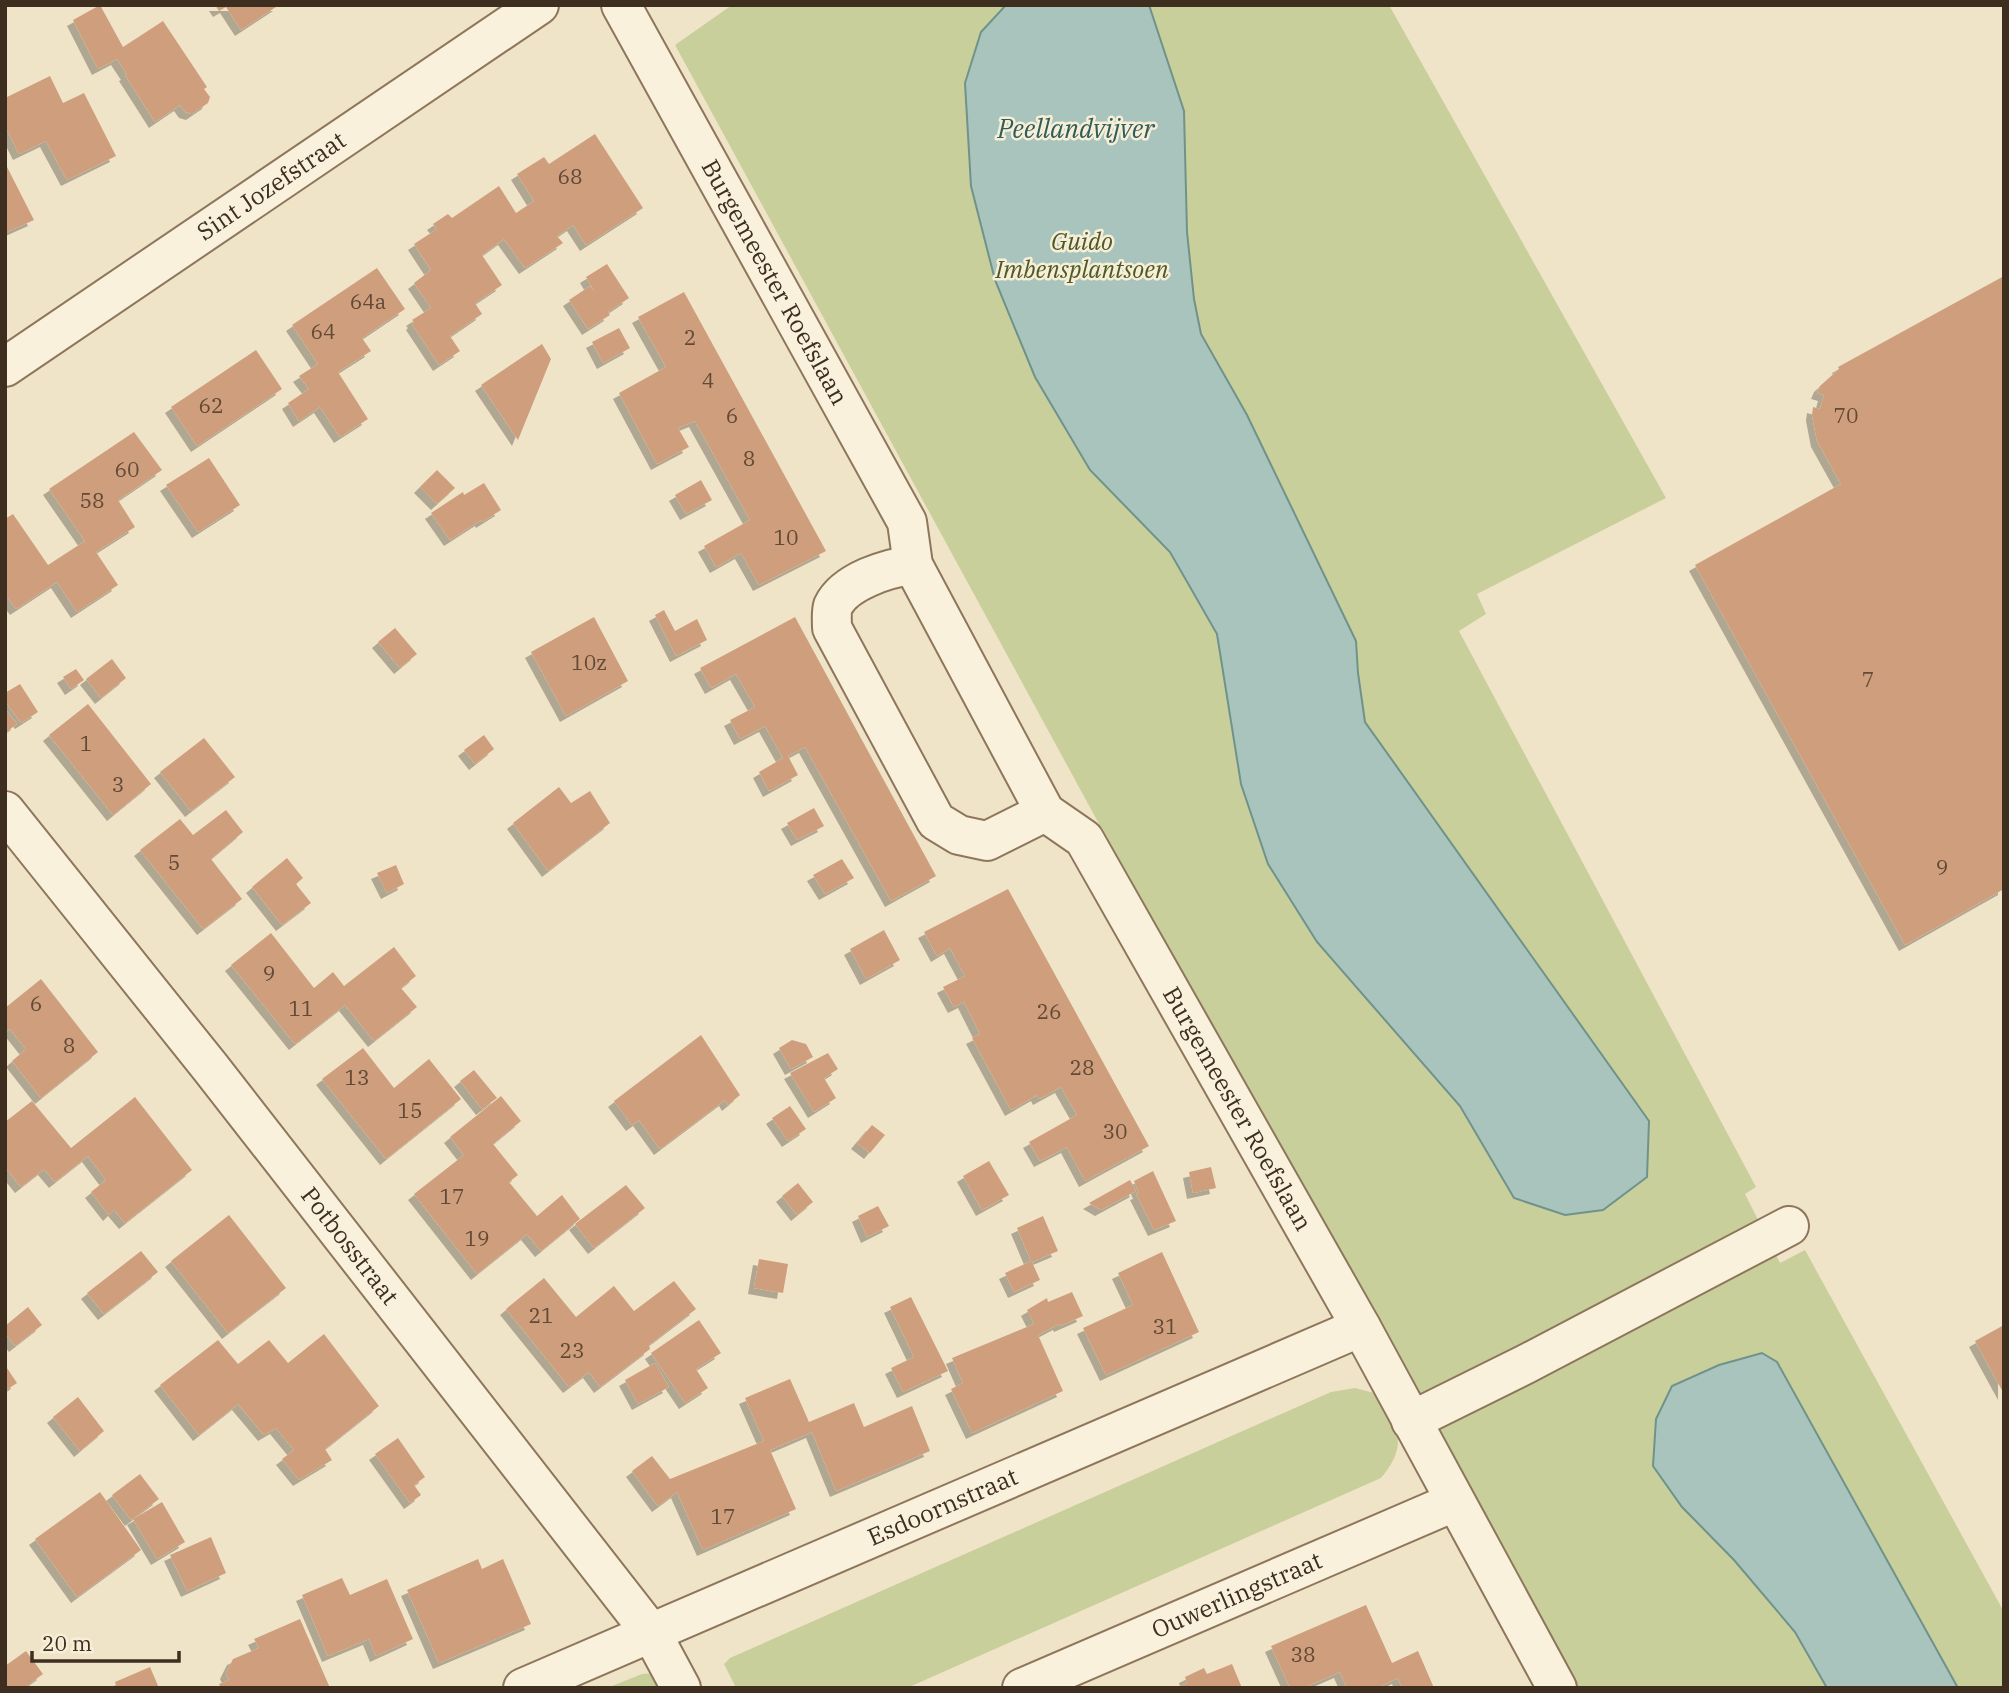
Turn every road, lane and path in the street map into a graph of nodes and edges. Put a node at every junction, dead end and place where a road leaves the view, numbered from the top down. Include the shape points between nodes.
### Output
1 (539, 5) edge
2 (621, 5) edge
3 (5, 368) edge
4 (913, 565) junction
5 (5, 811) edge
6 (1045, 812) junction
7 (1789, 1226) dead end
8 (1361, 1327) junction
9 (1411, 1421) junction
10 (1454, 1502) junction
11 (652, 1634) junction
12 (523, 1688) edge
13 (681, 1688) edge
14 (1022, 1688) edge
15 (1557, 1688) edge

1 - 3 street, Sint Jozefstraat
2 - 4 street, Burgemeester Roefslaan via 907,522
4 - 6 street, Burgemeester Roefslaan
4 - 6 street via 889,568 846,590 832,607 832,628 936,821 959,835 987,841
5 - 11 street, Potbosstraat
6 - 8 street, Burgemeester Roefslaan via 1084,839
7 - 9 street
8 - 9 street, Burgemeester Roefslaan
8 - 11 street, Esdoornstraat
9 - 10 street, Burgemeester Roefslaan
10 - 14 street, Ouwerlingstraat
10 - 15 street, Burgemeester Roefslaan
11 - 12 street, Esdoornstraat
11 - 13 street, Potbosstraat

